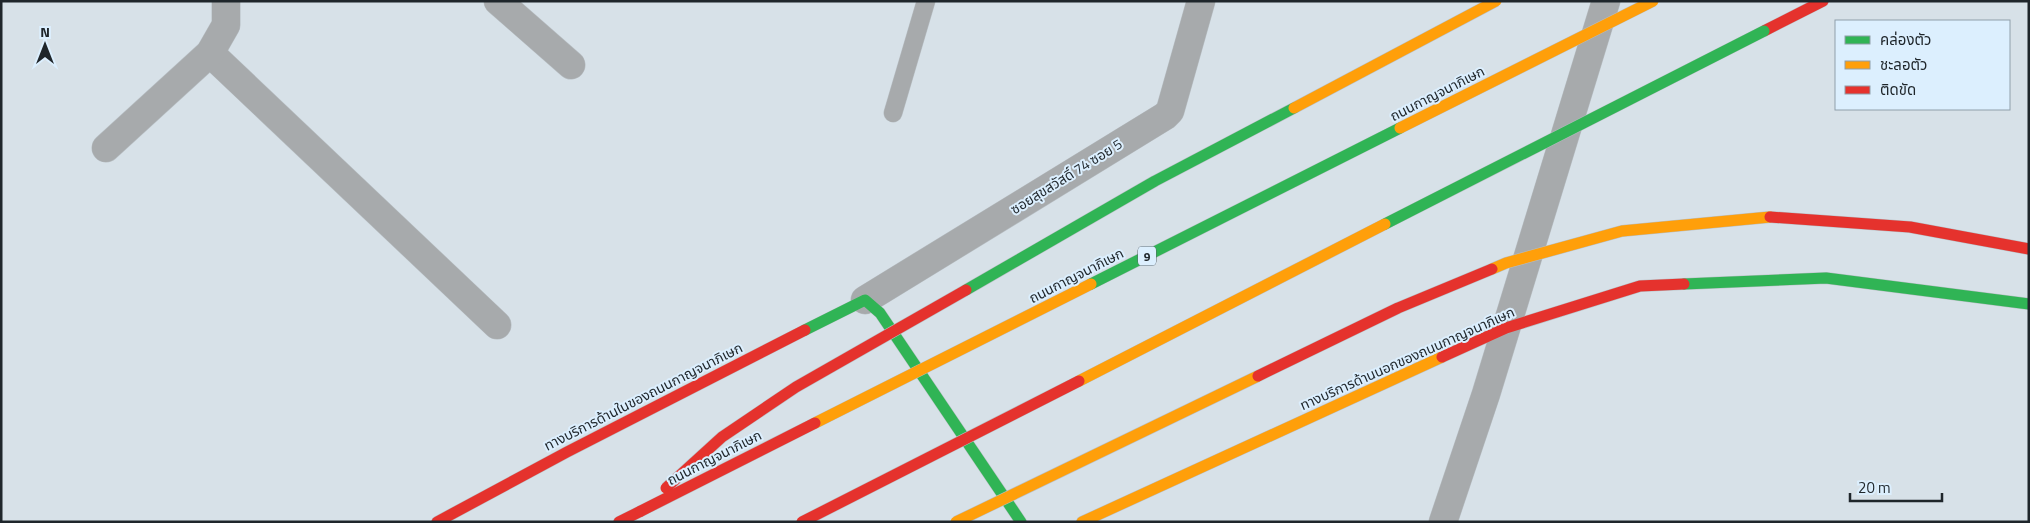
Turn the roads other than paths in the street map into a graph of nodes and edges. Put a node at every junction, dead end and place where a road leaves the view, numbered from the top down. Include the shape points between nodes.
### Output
1 (226, 1) edge
2 (498, 1) edge
3 (926, 1) edge
4 (1202, 1) edge
5 (1496, 1) edge
6 (1606, 1) edge
7 (1653, 1) edge
8 (1823, 1) edge
9 (210, 53) junction
10 (570, 65) dead end
11 (894, 113) dead end
12 (106, 148) dead end
13 (2029, 249) edge
14 (865, 300) junction
15 (2029, 304) edge
16 (497, 325) dead end
17 (1506, 328) junction
18 (641, 510) junction
19 (437, 522) edge
20 (619, 522) edge
21 (802, 522) edge
22 (956, 522) edge
23 (1021, 522) edge
24 (1082, 522) edge
25 (1443, 522) edge

1 - 9 street via 226,25
2 - 10 street
3 - 11 lane
4 - 14 street, ซอยสุขสวัสดิ์ 74 ซอย 5 via 1170,111 1165,116
5 - 18 main road, bridge via 1155,181 796,387 722,437
6 - 17 street
7 - 18 main road, ถนนกาญจนาภิเษก / 9, bridge
8 - 21 main road, bridge
9 - 12 street
9 - 16 street
13 - 22 main road, bridge via 1910,227 1768,217 1622,231 1506,263 1398,308
14 - 19 main road, ทางบริการด้านในของถนนกาญจนาภิเษก
14 - 23 main road via 880,313
15 - 17 main road, ทางบริการด้านนอกของถนนกาญจนาภิเษก via 1826,278 1640,286
17 - 24 main road, ทางบริการด้านนอกของถนนกาญจนาภิเษก
17 - 25 street
18 - 20 main road, ถนนกาญจนาภิเษก / 9

